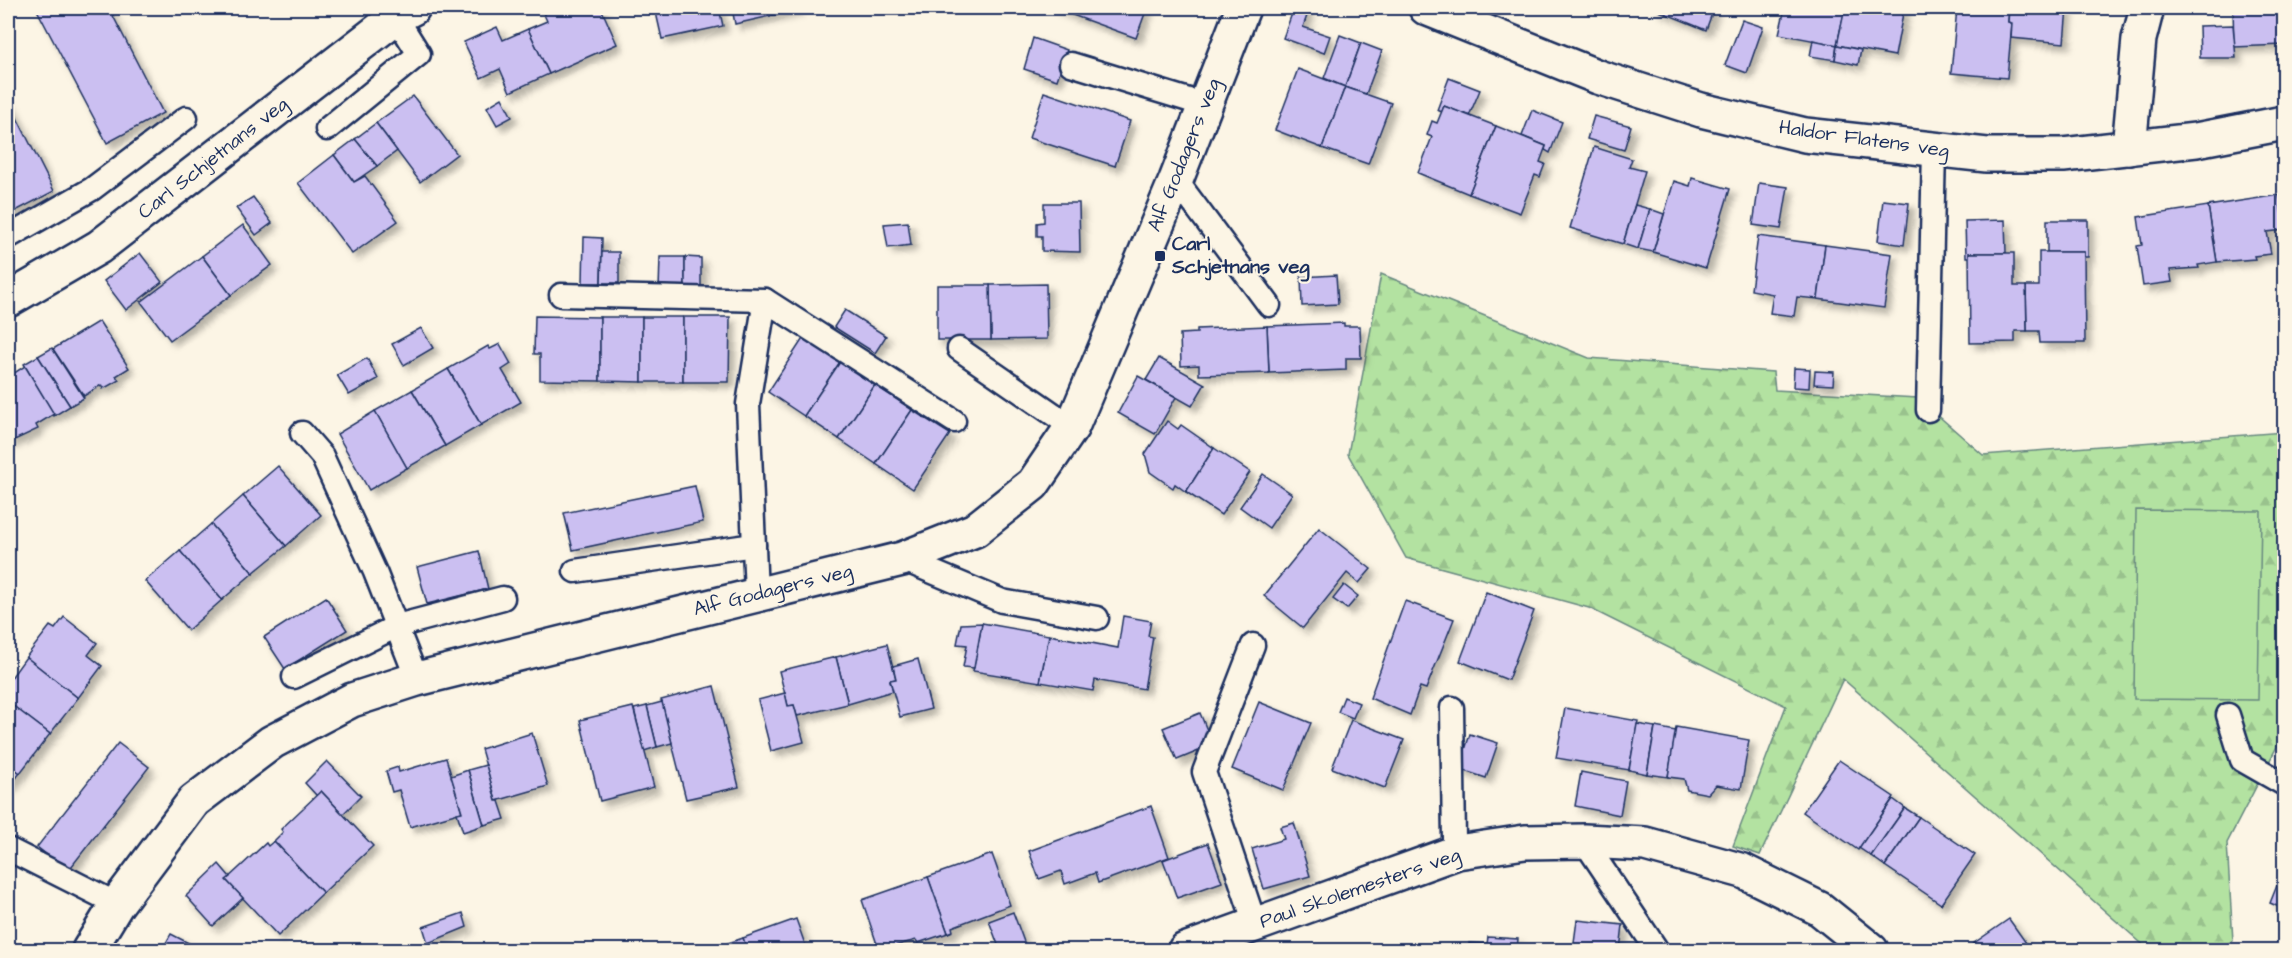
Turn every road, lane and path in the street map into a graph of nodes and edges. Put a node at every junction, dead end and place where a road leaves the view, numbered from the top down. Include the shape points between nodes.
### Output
1 (1243, 8) edge
2 (1426, 8) edge
3 (2147, 8) edge
4 (405, 12) edge
5 (1071, 64) dead end
6 (1204, 105) junction
7 (186, 118) dead end
8 (2284, 123) edge
9 (327, 129) dead end
10 (2129, 148) junction
11 (1934, 150) junction
12 (1176, 180) junction
13 (8, 237) edge
14 (561, 295) dead end
15 (8, 300) edge
16 (765, 300) junction
17 (1269, 305) dead end
18 (959, 349) dead end
19 (1928, 410) dead end
20 (954, 421) dead end
21 (1072, 427) junction
22 (303, 433) dead end
23 (754, 545) junction
24 (902, 559) junction
25 (574, 571) dead end
26 (756, 594) junction
27 (503, 598) dead end
28 (1097, 618) dead end
29 (397, 627) junction
30 (1253, 645) dead end
31 (294, 677) dead end
32 (417, 679) junction
33 (1452, 708) dead end
34 (2228, 715) dead end
35 (2284, 784) edge
36 (1584, 840) junction
37 (8, 849) edge
38 (1457, 852) junction
39 (117, 904) junction
40 (1255, 924) junction
41 (88, 951) edge
42 (1185, 951) edge
43 (1656, 951) edge
44 (1871, 951) edge

1 - 6 street, Alf Godagers veg
2 - 11 street, Haldor Flatens veg via 1598,77 1701,110 1804,135
3 - 10 street via 2139,39
4 - 9 lane via 419,54
4 - 15 street, Carl Schjetnans veg via 99,247
5 - 6 lane
6 - 12 street, Alf Godagers veg
7 - 13 lane via 92,189
8 - 10 street, Haldor Flatens veg
10 - 11 street, Haldor Flatens veg via 2063,155
11 - 19 lane
12 - 17 lane
12 - 21 street, Alf Godagers veg
14 - 16 lane
16 - 20 lane
16 - 23 lane via 748,404
18 - 21 lane
21 - 24 street, Alf Godagers veg via 1033,484 975,530
22 - 29 lane via 322,456
23 - 25 lane
23 - 26 lane
24 - 26 street, Alf Godagers veg
24 - 28 lane via 1002,601
26 - 32 street, Alf Godagers veg
27 - 29 lane
29 - 31 lane
29 - 32 lane
30 - 40 lane via 1204,772
32 - 39 street, Alf Godagers veg via 352,700 272,742 194,801
33 - 38 lane
34 - 35 lane via 2242,760
36 - 38 street, Paul Skolemesters veg via 1525,842
36 - 43 lane
36 - 44 street, Paul Skolemesters veg via 1645,844 1743,871 1820,909
37 - 39 lane
38 - 40 street, Paul Skolemesters veg
39 - 41 street, Alf Godagers veg
40 - 42 street, Paul Skolemesters veg

